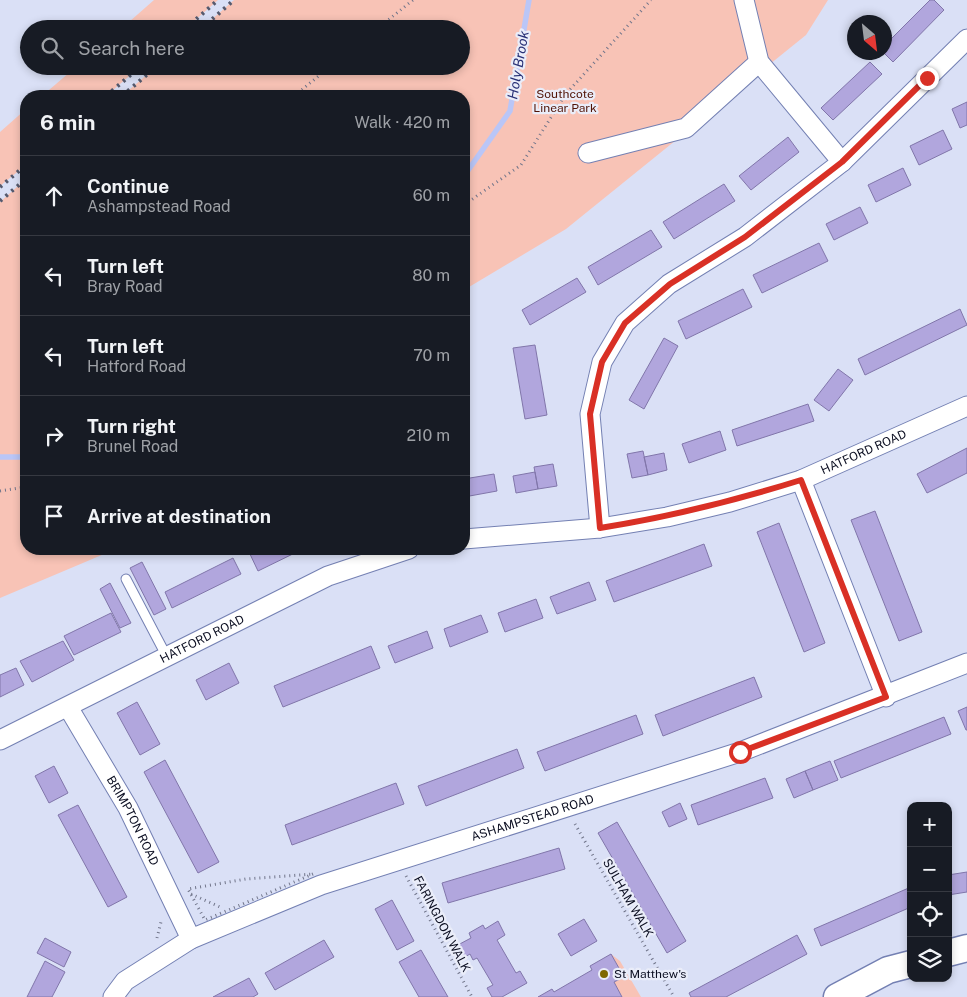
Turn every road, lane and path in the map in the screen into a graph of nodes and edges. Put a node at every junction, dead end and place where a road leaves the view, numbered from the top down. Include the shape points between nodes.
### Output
1 (413, 0) edge
2 (651, 0) edge
3 (744, 0) edge
4 (389, 20) edge
5 (967, 39) edge
6 (759, 62) junction
7 (320, 75) edge
8 (301, 90) edge
9 (588, 153) dead end
10 (842, 162) junction
11 (470, 201) edge
12 (967, 406) edge
13 (801, 480) junction
14 (20, 488) edge
15 (0, 491) edge
16 (600, 528) junction
17 (470, 539) edge
18 (392, 555) edge
19 (126, 579) dead end
20 (167, 657) junction
21 (967, 663) edge
22 (886, 697) junction
23 (68, 706) junction
24 (0, 740) edge
25 (566, 808) junction
26 (397, 860) junction
27 (191, 894) junction
28 (227, 910) junction
29 (191, 939) junction
30 (967, 948) edge
31 (952, 952) edge
32 (907, 965) edge
33 (113, 997) edge
34 (472, 997) edge
35 (674, 997) edge
36 (837, 997) edge

1 - 4 path
2 - 11 path via 566,95 521,165
3 - 6 street
5 - 10 street
6 - 9 street via 686,128
6 - 10 street
7 - 8 path
10 - 16 street via 745,237 670,284 625,323 602,362 590,414
12 - 13 street, HATFORD ROAD
13 - 16 street, HATFORD ROAD via 703,509
13 - 22 street
14 - 15 path
16 - 17 street, HATFORD ROAD
18 - 20 street, HATFORD ROAD via 328,576
19 - 20 lane
20 - 23 street, HATFORD ROAD
21 - 22 street, ASHAMPSTEAD ROAD
22 - 25 street, ASHAMPSTEAD ROAD via 740,752
23 - 24 street, HATFORD ROAD
23 - 29 street, BRIMPTON ROAD via 128,808
25 - 26 street, ASHAMPSTEAD ROAD
25 - 35 path, SULHAM WALK
26 - 29 street, ASHAMPSTEAD ROAD via 321,885
26 - 34 path, FARINGDON WALK
27 - 28 path
27 - 28 path via 205,920
27 - 28 path via 188,889 246,879 313,874
29 - 33 street, ASHAMPSTEAD ROAD via 125,981
30 - 31 street
32 - 36 street via 888,970

